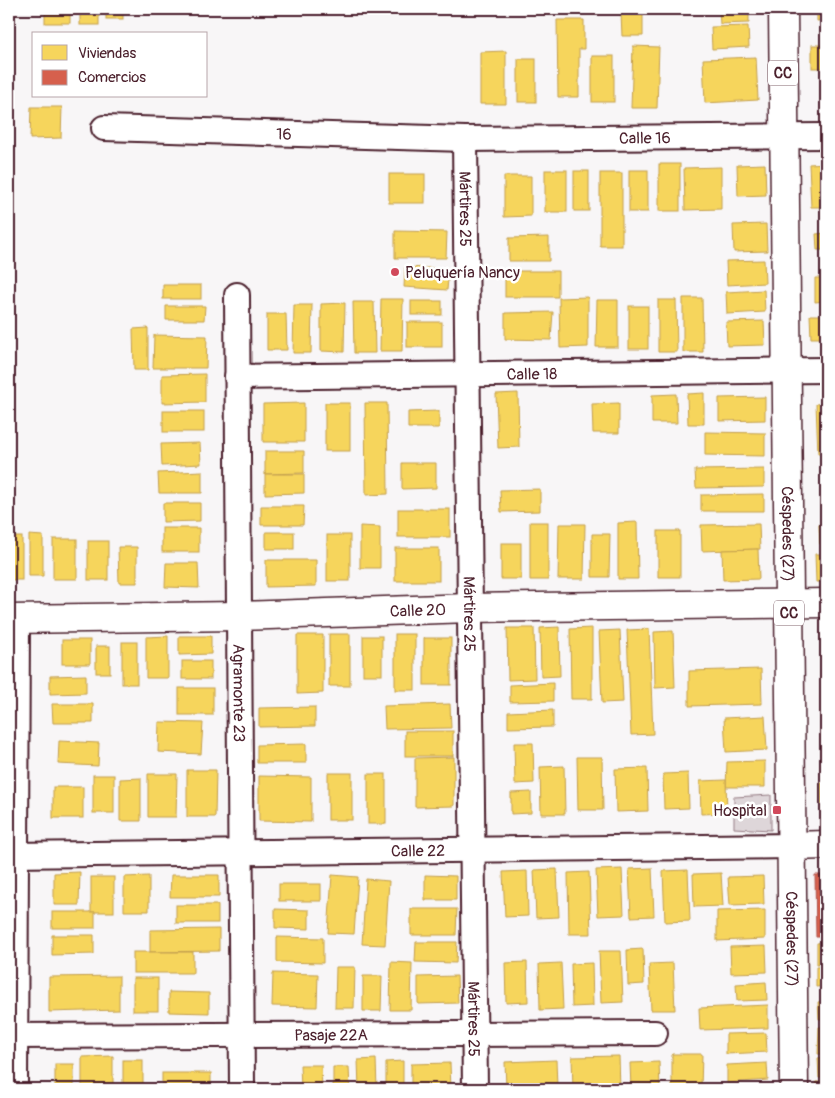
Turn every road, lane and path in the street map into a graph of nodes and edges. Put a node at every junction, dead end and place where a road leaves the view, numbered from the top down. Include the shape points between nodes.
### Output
1 (783, 9) edge
2 (104, 128) dead end
3 (826, 136) edge
4 (784, 137) junction
5 (465, 139) junction
6 (237, 295) dead end
7 (787, 370) junction
8 (826, 370) edge
9 (467, 374) junction
10 (237, 376) junction
11 (789, 603) junction
12 (826, 603) edge
13 (470, 608) junction
14 (239, 616) junction
15 (13, 619) edge
16 (826, 845) edge
17 (792, 846) junction
18 (472, 849) junction
19 (240, 852) junction
20 (12, 854) edge
21 (474, 1034) junction
22 (655, 1034) dead end
23 (241, 1035) junction
24 (12, 1036) edge
25 (15, 1089) edge
26 (242, 1089) edge
27 (475, 1089) edge
28 (794, 1089) edge

1 - 4 main road, Céspedes (27) / CC
2 - 5 street, 16
3 - 4 street, Calle 16
4 - 5 street, Calle 16
4 - 7 main road, Céspedes (27) / CC
5 - 9 street, Mártires 25
6 - 10 street, Agramonte 23
7 - 8 street, Calle 18
7 - 9 street, Calle 18
7 - 11 main road, Céspedes (27) / CC
9 - 10 street, Calle 18
9 - 13 street, Mártires 25
10 - 14 street, Agramonte 23
11 - 12 main road, Calle 20
11 - 13 main road, Calle 20
11 - 17 main road, Céspedes (27) / CC
13 - 14 main road, Calle 20
13 - 18 street, Mártires 25
14 - 15 main road, Calle 20
14 - 19 street, Agramonte 23
15 - 20 street
16 - 17 main road, Calle 22
17 - 18 street, Calle 22
17 - 28 main road, Céspedes (27) / CC
18 - 19 street, Calle 22
18 - 21 street, Mártires 25
19 - 20 street, Calle 22
19 - 23 street, Agramonte 23
20 - 24 street
21 - 22 street, Pasaje 22A
21 - 23 street, Pasaje 22A
21 - 27 street, Mártires 25
23 - 24 street, Pasaje 22A
23 - 26 street, Agramonte 23
24 - 25 street

